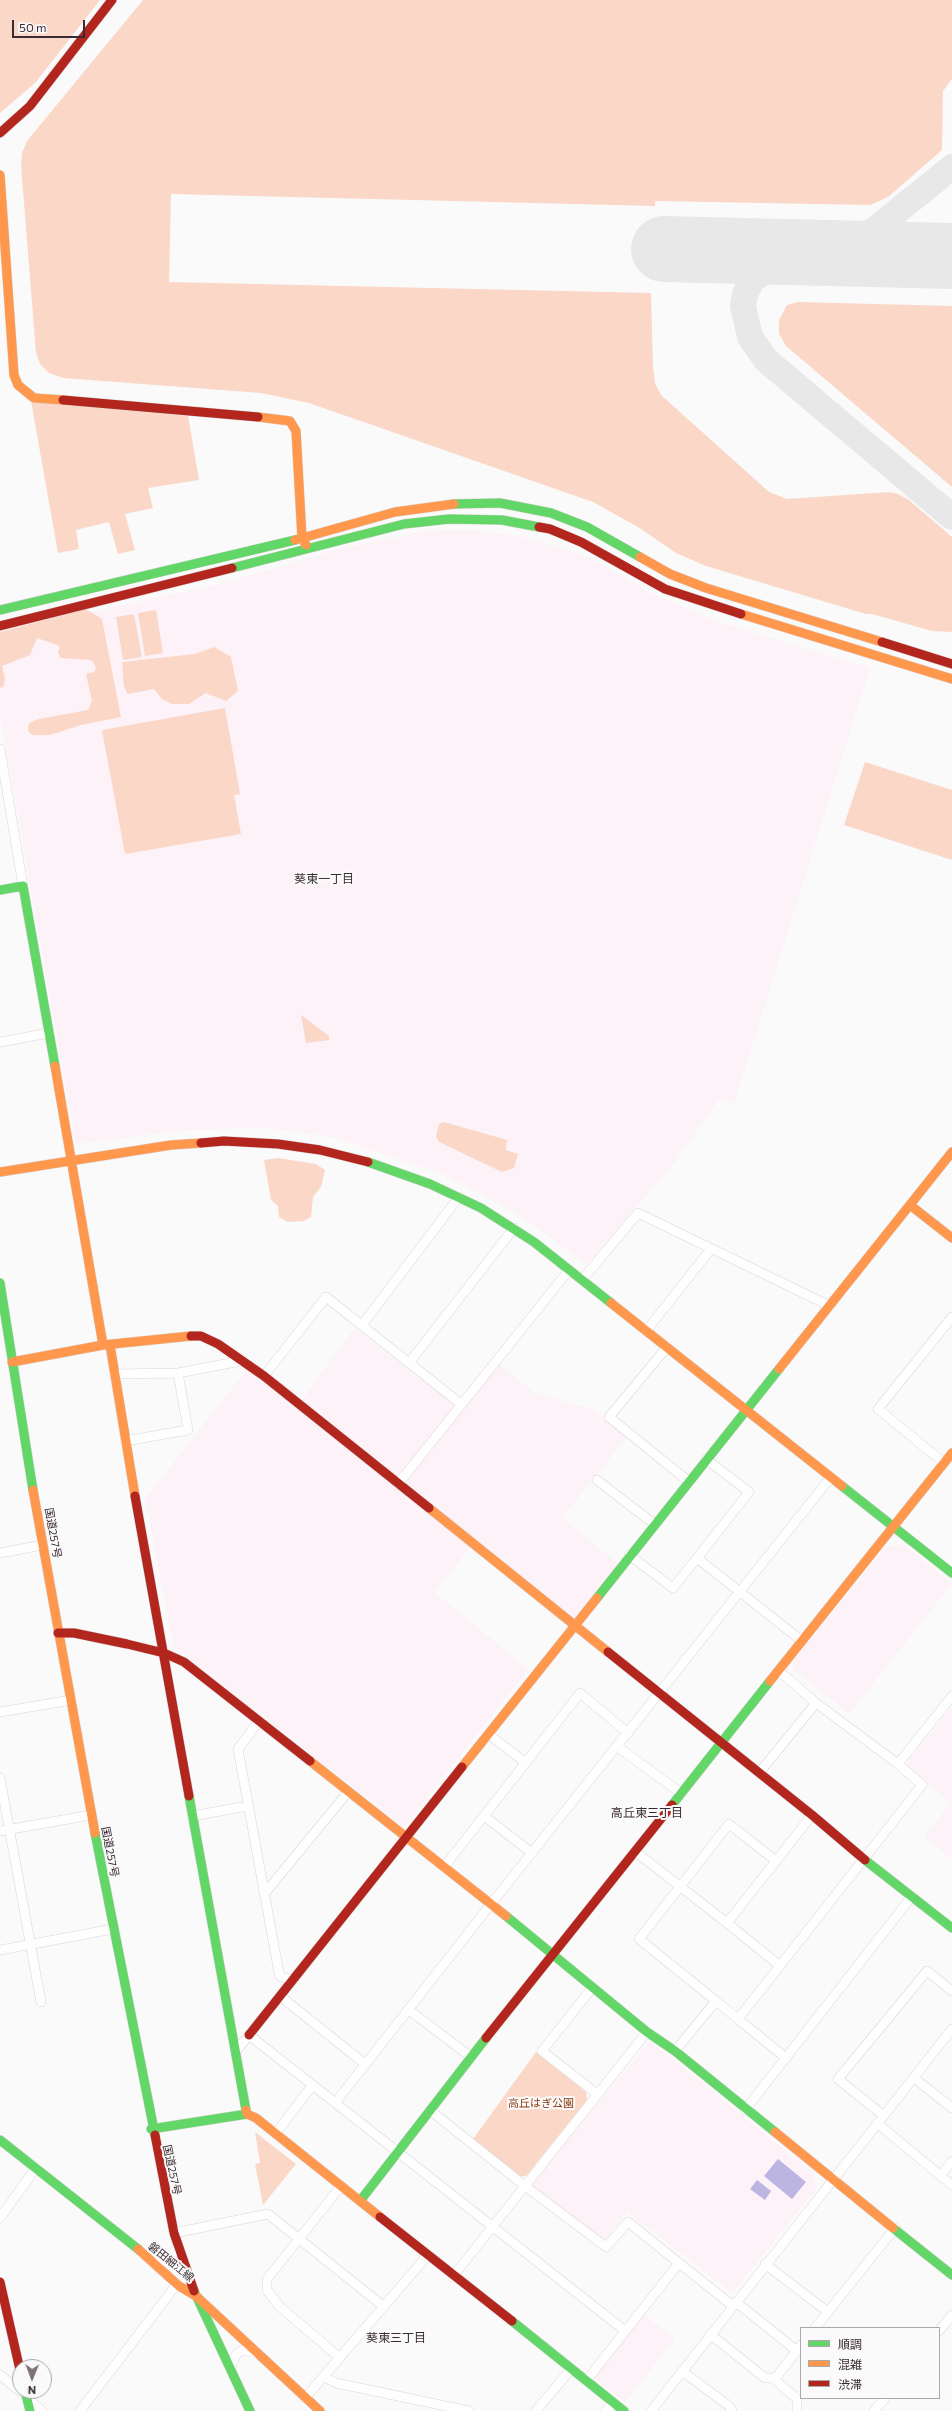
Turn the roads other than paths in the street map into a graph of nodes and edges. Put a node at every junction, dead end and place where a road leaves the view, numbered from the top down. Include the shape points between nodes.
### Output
1 (112, 0) edge
2 (0, 133) edge
3 (0, 175) edge
4 (302, 538) junction
5 (308, 549) junction
6 (0, 610) edge
7 (0, 626) edge
8 (952, 664) edge
9 (952, 679) edge
10 (0, 749) edge
11 (23, 886) junction
12 (0, 890) edge
13 (49, 1033) junction
14 (0, 1042) edge
15 (952, 1152) edge
16 (71, 1160) junction
17 (0, 1172) edge
18 (459, 1197) junction
19 (910, 1205) junction
20 (514, 1228) junction
21 (952, 1238) edge
22 (711, 1249) junction
23 (569, 1270) junction
24 (582, 1280) junction
25 (0, 1283) edge
26 (830, 1306) junction
27 (952, 1317) edge
28 (362, 1325) junction
29 (646, 1331) junction
30 (107, 1345) junction
31 (666, 1346) junction
32 (241, 1361) junction
33 (12, 1362) junction
34 (409, 1363) junction
35 (178, 1373) junction
36 (114, 1374) junction
37 (264, 1376) junction
38 (461, 1404) junction
39 (746, 1408) junction
40 (125, 1441) junction
41 (952, 1453) edge
42 (706, 1459) junction
43 (944, 1463) junction
44 (831, 1477) junction
45 (597, 1480) dead end
46 (688, 1481) junction
47 (398, 1484) junction
48 (654, 1524) junction
49 (895, 1526) junction
50 (42, 1544) junction
51 (0, 1553) edge
52 (629, 1555) junction
53 (697, 1558) junction
54 (952, 1573) edge
55 (739, 1592) junction
56 (574, 1624) junction
57 (58, 1633) junction
58 (802, 1641) junction
59 (164, 1653) junction
60 (779, 1671) junction
61 (659, 1693) junction
62 (952, 1696) edge
63 (71, 1700) junction
64 (816, 1703) junction
65 (0, 1712) edge
66 (258, 1722) junction
67 (628, 1733) junction
68 (488, 1734) junction
69 (721, 1744) junction
70 (618, 1747) junction
71 (525, 1762) junction
72 (898, 1764) junction
73 (759, 1773) junction
74 (0, 1778) edge
75 (348, 1792) junction
76 (682, 1794) junction
77 (248, 1806) junction
78 (90, 1815) junction
79 (812, 1815) junction
80 (192, 1816) junction
81 (484, 1816) junction
82 (4, 1830) edge
83 (405, 1836) junction
84 (636, 1852) junction
85 (532, 1853) junction
86 (862, 1859) junction
87 (776, 1861) junction
88 (444, 1867) junction
89 (678, 1886) junction
90 (265, 1893) junction
91 (912, 1896) junction
92 (490, 1904) junction
93 (727, 1923) junction
94 (952, 1928) edge
95 (113, 1929) junction
96 (30, 1944) junction
97 (0, 1950) edge
98 (554, 1954) junction
99 (779, 1965) junction
100 (293, 1980) junction
101 (592, 1988) junction
102 (952, 1991) edge
103 (280, 1996) junction
104 (716, 2001) junction
105 (41, 2002) dead end
106 (409, 2010) junction
107 (738, 2019) junction
108 (952, 2029) edge
109 (647, 2032) junction
110 (249, 2035) junction
111 (236, 2051) junction
112 (675, 2051) junction
113 (471, 2057) junction
114 (786, 2058) junction
115 (365, 2064) junction
116 (914, 2078) junction
117 (312, 2086) junction
118 (597, 2094) junction
119 (335, 2103) junction
120 (952, 2108) edge
121 (745, 2110) junction
122 (430, 2111) junction
123 (247, 2114) junction
124 (884, 2116) junction
125 (878, 2124) junction
126 (151, 2129) junction
127 (276, 2133) junction
128 (0, 2140) edge
129 (398, 2153) junction
130 (952, 2161) edge
131 (36, 2168) junction
132 (941, 2176) junction
133 (832, 2180) junction
134 (952, 2185) edge
135 (341, 2186) junction
136 (525, 2186) junction
137 (360, 2201) junction
138 (0, 2218) edge
139 (492, 2227) junction
140 (895, 2228) junction
141 (174, 2233) junction
142 (300, 2238) junction
143 (178, 2246) junction
144 (427, 2256) junction
145 (154, 2263) junction
146 (679, 2263) junction
147 (765, 2264) junction
148 (454, 2275) junction
149 (952, 2275) edge
150 (0, 2282) edge
151 (177, 2284) junction
152 (196, 2296) junction
153 (735, 2304) junction
154 (383, 2306) junction
155 (828, 2312) junction
156 (952, 2315) edge
157 (816, 2327) edge
158 (624, 2330) junction
159 (940, 2330) edge
160 (710, 2334) junction
161 (799, 2348) edge
162 (259, 2355) junction
163 (340, 2358) junction
164 (18, 2359) edge
165 (230, 2369) junction
166 (570, 2369) junction
167 (682, 2371) junction
168 (0, 2375) edge
169 (324, 2377) junction
170 (773, 2378) junction
171 (586, 2381) junction
172 (12, 2384) edge
173 (305, 2398) junction
174 (25, 2399) edge
175 (29, 2399) edge
176 (884, 2399) edge
177 (613, 2402) junction
178 (538, 2410) edge
179 (30, 2411) edge
180 (42, 2411) edge
181 (80, 2411) edge
182 (250, 2411) edge
183 (320, 2411) edge
184 (469, 2411) edge
185 (606, 2411) edge
186 (624, 2411) edge
187 (651, 2411) edge
188 (732, 2411) edge
189 (797, 2411) edge
190 (874, 2411) edge

1 - 2 main road via 30,106
3 - 4 main road via 14,376 18,385 34,398 290,421 296,431
4 - 5 main road
4 - 6 main road
4 - 8 main road via 402,511 443,504 507,504 551,513 587,527 670,574 706,588
5 - 7 main road
5 - 9 main road via 404,524 449,519 502,520 543,528 581,542 676,593
10 - 11 street
11 - 12 main road
11 - 13 main road
13 - 14 street
13 - 16 main road
15 - 19 main road
16 - 17 main road
16 - 18 main road via 224,1141 278,1144 357,1158 403,1173
16 - 30 main road via 89,1275
18 - 20 main road
18 - 28 street
19 - 21 main road
19 - 26 main road
20 - 23 main road
20 - 34 street
22 - 24 street via 638,1213
22 - 26 street
22 - 29 street
23 - 24 main road
23 - 38 street
24 - 29 main road
25 - 33 main road, 国道257号
26 - 39 main road
27 - 43 street via 878,1409
28 - 34 street
28 - 37 street via 326,1297
29 - 31 main road
30 - 32 main road via 181,1335 201,1336 218,1344
30 - 33 main road
30 - 36 main road
31 - 39 main road
31 - 46 street via 609,1417
32 - 35 street
32 - 37 main road
33 - 50 main road, 国道257号
34 - 38 street
35 - 36 street
35 - 40 street via 188,1430
36 - 40 main road
37 - 47 main road
38 - 47 street
39 - 42 main road
39 - 44 main road
40 - 59 main road
41 - 43 main road
42 - 46 main road
42 - 53 street via 749,1492
43 - 49 main road
44 - 49 main road
44 - 55 street
45 - 48 street
46 - 48 main road
47 - 56 main road
48 - 52 main road
49 - 54 main road
49 - 58 main road
50 - 51 street
50 - 57 main road, 国道257号
52 - 53 street via 673,1588
52 - 56 main road
53 - 55 street
55 - 58 street
55 - 61 street
56 - 61 main road
56 - 68 main road
57 - 59 main road via 74,1633
57 - 63 main road, 国道257号
58 - 60 main road
59 - 66 main road via 184,1662
59 - 80 main road
60 - 64 street
60 - 69 main road
61 - 67 street
61 - 69 main road
62 - 72 street
63 - 65 street
63 - 78 main road, 国道257号
64 - 72 street
64 - 73 street
66 - 75 main road
66 - 77 street via 238,1749
67 - 70 street
67 - 71 street via 580,1693
68 - 71 street
68 - 83 main road
69 - 73 main road
69 - 76 main road
70 - 76 street
70 - 85 street
71 - 81 street
72 - 86 street via 922,1785
73 - 79 main road
74 - 82 street
75 - 83 main road
75 - 90 street
76 - 84 main road
77 - 80 street
77 - 90 street
78 - 82 street
78 - 95 main road, 国道257号
79 - 86 main road
79 - 87 street
80 - 111 main road
81 - 85 street
81 - 88 street
82 - 96 street
83 - 88 main road
83 - 100 main road
84 - 89 street
84 - 98 main road
85 - 92 street
86 - 91 main road
86 - 99 street
87 - 89 street via 729,1824
87 - 93 street
88 - 92 main road
89 - 93 street
89 - 104 street via 639,1939
90 - 100 street via 279,1973 281,1977
91 - 94 main road
91 - 114 street
92 - 98 main road
92 - 106 street
93 - 99 street
95 - 96 street
95 - 126 main road, 国道257号
96 - 97 street
96 - 105 street
98 - 101 main road
98 - 113 main road
99 - 107 street
100 - 103 main road
101 - 109 main road
101 - 118 street via 542,2051
102 - 124 street via 927,1971 838,2079
103 - 110 main road
103 - 115 street
104 - 107 street
104 - 112 street
106 - 113 street
106 - 115 street
107 - 114 street
108 - 116 street
109 - 112 main road
109 - 118 street
110 - 111 street
110 - 117 street
111 - 123 main road
112 - 121 main road
113 - 122 main road
114 - 121 street
115 - 119 street
116 - 120 street
116 - 124 street
117 - 119 street
117 - 127 street
118 - 136 street
119 - 129 street
121 - 133 main road
122 - 129 main road
122 - 136 street
123 - 126 main road
123 - 127 main road
124 - 125 street
125 - 132 street
125 - 133 street
126 - 141 main road, 国道257号
127 - 135 main road
128 - 131 main road, 磐田細江線
129 - 137 main road
129 - 139 street
130 - 132 street
131 - 138 street
131 - 145 main road, 磐田細江線
132 - 134 street
133 - 140 main road
133 - 147 street
135 - 137 main road
135 - 142 street
136 - 139 street
136 - 146 street via 606,2247 628,2222
137 - 144 main road
139 - 148 street
139 - 158 street
140 - 149 main road
140 - 155 street
141 - 142 street via 263,2214 270,2215
141 - 143 main road, 国道257号
142 - 154 street
142 - 163 street via 268,2276 267,2290 281,2308
143 - 145 street via 166,2261
143 - 152 main road, 国道257号
144 - 148 main road
144 - 154 street
145 - 151 main road, 磐田細江線
146 - 153 street
146 - 158 street
147 - 153 street
147 - 155 street
148 - 166 main road
150 - 164 main road
151 - 152 main road, 磐田細江線
151 - 181 street
152 - 162 main road, 磐田細江線
152 - 165 main road, 国道257号
153 - 160 street
153 - 161 street
154 - 163 street
155 - 157 street
156 - 159 street
158 - 171 street
160 - 167 street
160 - 170 street via 765,2378
161 - 170 street
162 - 165 street via 243,2350 237,2353
162 - 173 main road, 磐田細江線
163 - 169 street
165 - 182 main road, 国道257号
166 - 171 main road
166 - 178 street
167 - 187 street
167 - 188 street via 729,2406
168 - 172 street
169 - 173 street
169 - 184 street via 336,2383
170 - 189 street via 798,2399
171 - 177 main road
173 - 183 main road, 磐田細江線
174 - 179 main road
175 - 180 street
176 - 190 street
177 - 185 street
177 - 186 main road

